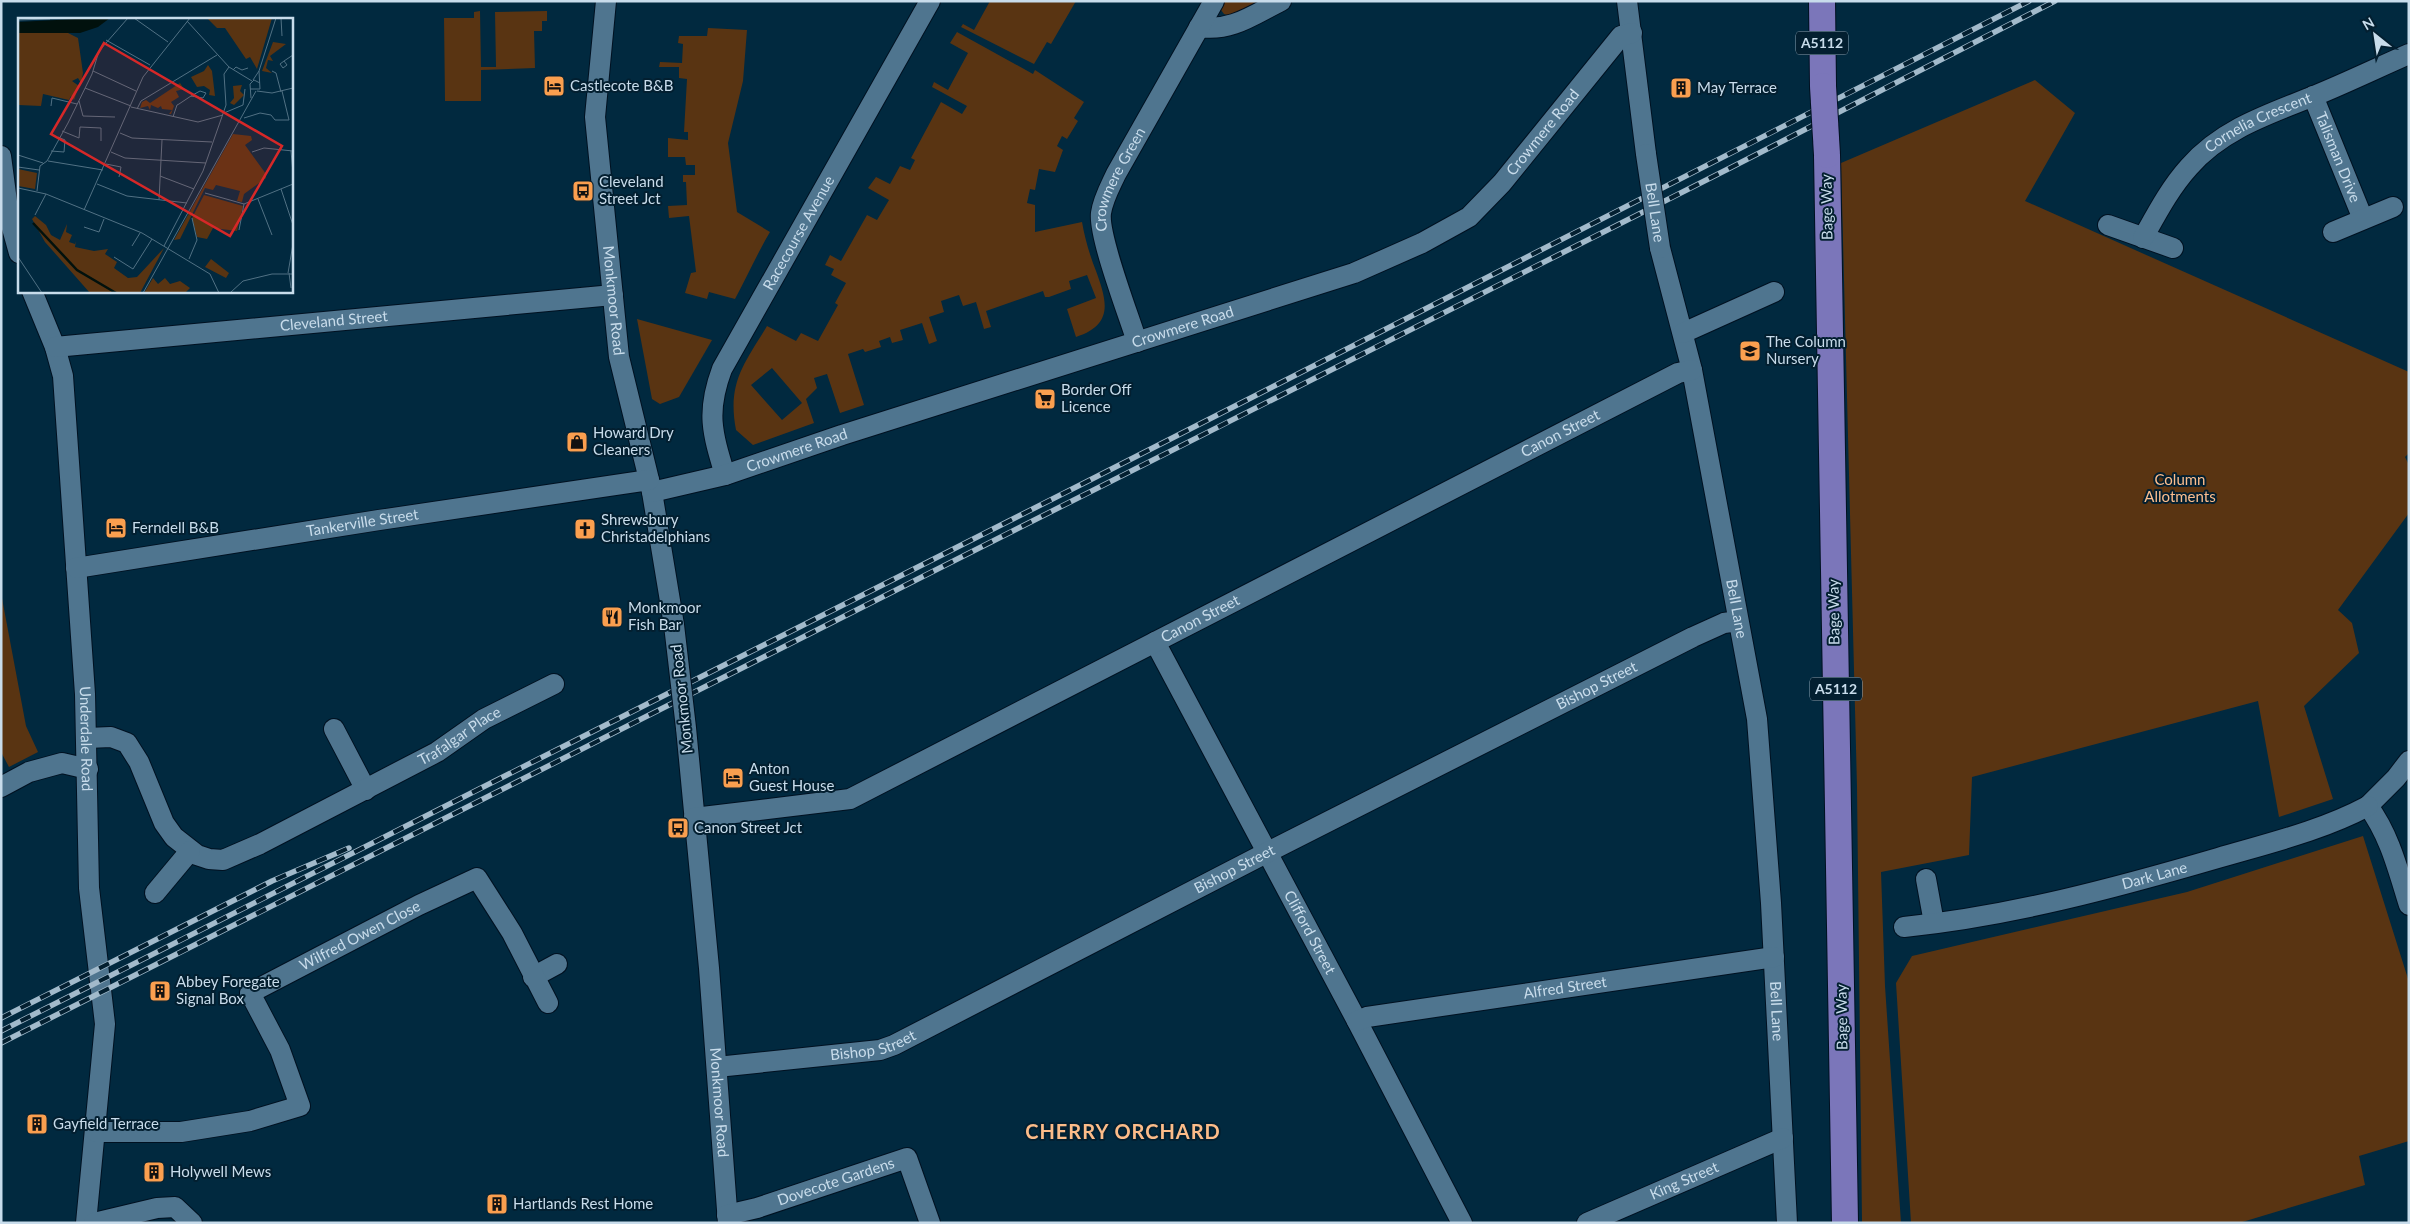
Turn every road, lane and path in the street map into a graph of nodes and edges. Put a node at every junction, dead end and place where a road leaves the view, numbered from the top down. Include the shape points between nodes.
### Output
1 (606, 1) edge
2 (930, 1) edge
3 (1214, 1) edge
4 (1281, 1) edge
5 (1822, 1) edge
6 (1628, 2) edge
7 (1199, 27) junction
8 (1632, 33) junction
9 (2409, 54) edge
10 (2314, 96) junction
11 (1, 156) edge
12 (2392, 207) dead end
13 (2363, 219) junction
14 (2108, 225) dead end
15 (2333, 232) dead end
16 (2143, 238) junction
17 (2173, 248) dead end
18 (18, 249) edge
19 (32, 292) edge
20 (1774, 292) dead end
21 (613, 295) junction
22 (1683, 333) junction
23 (1137, 342) junction
24 (55, 347) junction
25 (1692, 370) junction
26 (725, 475) junction
27 (650, 486) junction
28 (76, 568) junction
29 (1738, 621) junction
30 (1155, 642) junction
31 (554, 684) dead end
32 (334, 729) dead end
33 (87, 738) junction
34 (2409, 761) edge
35 (88, 769) junction
36 (1, 787) edge
37 (366, 790) junction
38 (2368, 806) junction
39 (694, 818) junction
40 (190, 851) junction
41 (1266, 853) junction
42 (1926, 878) dead end
43 (155, 893) dead end
44 (2409, 905) edge
45 (1934, 923) junction
46 (1904, 927) dead end
47 (1774, 957) junction
48 (557, 964) dead end
49 (533, 977) junction
50 (548, 1003) dead end
51 (1358, 1021) junction
52 (716, 1067) junction
53 (96, 1132) junction
54 (1783, 1138) junction
55 (728, 1219) edge
56 (86, 1223) edge
57 (94, 1223) edge
58 (192, 1223) edge
59 (930, 1223) edge
60 (1462, 1223) edge
61 (1587, 1223) edge
62 (1788, 1223) edge
63 (1846, 1223) edge

1 - 21 street, Monkmoor Road via 595,117
2 - 26 street, Racecourse Avenue via 722,368 713,394 712,422
3 - 7 street, Crowmere Green
4 - 7 street via 1232,26
5 - 63 main road, Bage Way / A5112, bridge
6 - 8 street, Bell Lane
7 - 23 street, Crowmere Green via 1116,174 1101,215 1104,235
8 - 22 street, Bell Lane, bridge via 1660,248
8 - 23 street, Crowmere Road via 1621,36 1502,183 1469,217 1422,243 1354,273
9 - 10 street, Cornelia Crescent
10 - 13 street, Talisman Drive
10 - 16 street, Cornelia Crescent via 2242,125 2214,143 2189,166 2167,195
11 - 18 street
12 - 13 street
13 - 15 street
14 - 16 street
16 - 17 street
19 - 24 street, Underdale Road
20 - 22 street
21 - 24 street, Cleveland Street
21 - 27 street, Monkmoor Road via 619,357
22 - 25 street, Bell Lane
23 - 26 street, Crowmere Road
24 - 28 street, Underdale Road via 63,376
25 - 29 street, Bell Lane
25 - 30 street, Canon Street via 1669,378
26 - 27 street, Crowmere Road
27 - 28 street, Tankerville Street via 379,520
27 - 39 street, Monkmoor Road, bridge via 674,625
28 - 33 street, Underdale Road
29 - 41 street, Bishop Street via 1724,623 1693,637
29 - 47 street, Bell Lane via 1757,719
30 - 39 street, Canon Street via 850,799
30 - 41 street, Clifford Street
31 - 37 street, Trafalgar Place via 484,719 437,752
32 - 37 street
33 - 35 street, Underdale Road
33 - 40 street, Trafalgar Place via 111,737 127,743 139,762 164,823
34 - 38 street, Dark Lane
35 - 36 street via 62,763 29,772
35 - 53 street, Underdale Road via 89,888 105,1024
37 - 40 street, Trafalgar Place via 230,859 209,859
38 - 44 street via 2380,822 2391,847
38 - 45 street, Dark Lane via 2330,825 2190,866 2027,909
39 - 52 street, Monkmoor Road
40 - 43 street
41 - 51 street, Clifford Street
41 - 52 street, Bishop Street via 894,1045 880,1050
42 - 45 street
45 - 46 street, Dark Lane
47 - 51 street, Alfred Street via 1366,1017
47 - 54 street, Bell Lane
48 - 49 street
49 - 50 street, Wilfred Owen Close
49 - 53 street, Wilfred Owen Close via 512,934 477,878 250,993 280,1050 300,1106 250,1121 181,1132
51 - 60 street, Clifford Street
52 - 55 street, Monkmoor Road
53 - 56 street, Underdale Road
54 - 61 street, King Street
54 - 62 street, Bell Lane
55 - 59 street, Dovecote Gardens via 907,1158
57 - 58 street via 157,1208 175,1207

